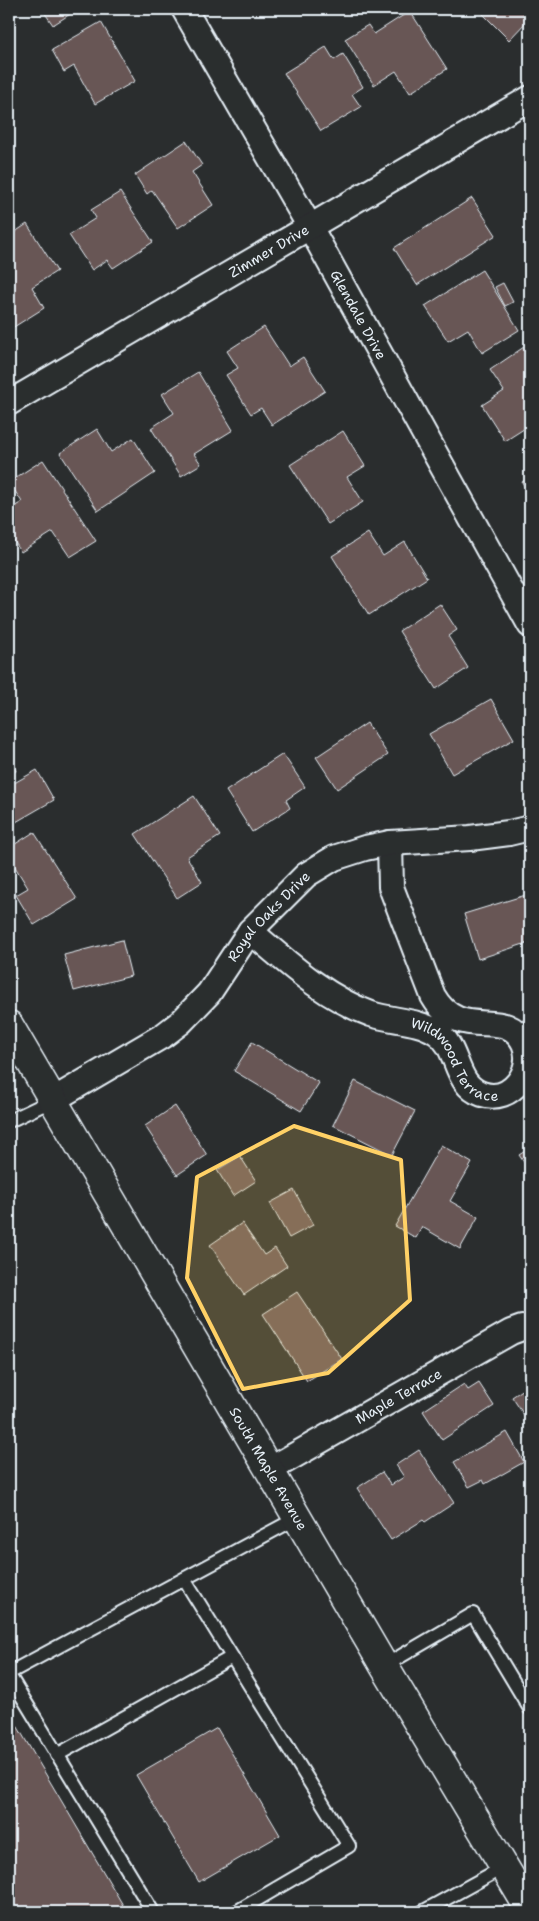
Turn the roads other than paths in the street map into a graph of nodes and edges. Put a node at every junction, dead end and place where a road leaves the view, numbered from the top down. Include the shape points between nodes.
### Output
1 (184, 9) edge
2 (530, 98) edge
3 (310, 227) junction
4 (9, 403) edge
5 (530, 624) edge
6 (530, 828) edge
7 (390, 843) junction
8 (250, 931) junction
9 (9, 1025) edge
10 (53, 1100) junction
11 (9, 1121) edge
12 (530, 1328) edge
13 (268, 1470) junction
14 (297, 1518) junction
15 (184, 1578) junction
16 (232, 1657) junction
17 (384, 1666) junction
18 (9, 1674) edge
19 (530, 1709) edge
20 (57, 1755) junction
21 (504, 1867) junction
22 (530, 1908) edge
23 (431, 1910) edge
24 (153, 1912) edge
25 (236, 1912) edge

1 - 3 street, Glendale Drive
2 - 3 street, Zimmer Drive
3 - 4 street, Zimmer Drive
3 - 5 street, Glendale Drive
6 - 7 street, Royal Oaks Drive via 470,838
7 - 8 street, Royal Oaks Drive via 334,858 306,875
7 - 8 street, Wildwood Terrace via 391,887 443,1024 422,1025 395,1020 371,1014 336,998 306,979
8 - 10 street, Royal Oaks Drive via 208,993 181,1022
9 - 10 main road, South Maple Avenue
10 - 11 lane
10 - 13 main road, South Maple Avenue
12 - 13 street, Maple Terrace via 511,1332
13 - 14 main road, South Maple Avenue
14 - 15 lane
14 - 17 main road, South Maple Avenue
15 - 16 lane
15 - 18 lane
16 - 20 lane
16 - 25 lane via 349,1846
17 - 19 lane via 473,1614
17 - 21 main road, South Maple Avenue
18 - 20 lane
20 - 24 lane
21 - 22 main road, South Maple Avenue
21 - 23 lane

